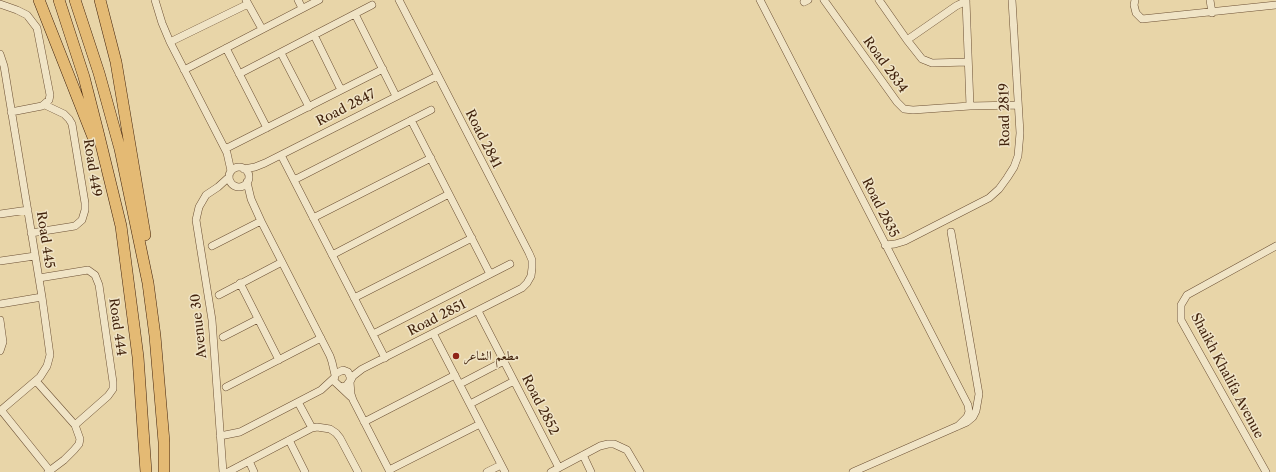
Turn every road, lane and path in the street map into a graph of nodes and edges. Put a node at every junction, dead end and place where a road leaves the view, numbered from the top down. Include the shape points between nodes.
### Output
1 (39, 0) edge
2 (59, 0) edge
3 (75, 0) edge
4 (100, 0) edge
5 (155, 0) edge
6 (298, 0) edge
7 (319, 0) edge
8 (399, 0) edge
9 (760, 0) edge
10 (824, 0) edge
11 (966, 0) edge
12 (1012, 0) edge
13 (1135, 0) edge
14 (1210, 0) edge
15 (883, 1) edge
16 (247, 2) edge
17 (0, 4) edge
18 (372, 5) dead end
19 (1276, 5) edge
20 (302, 8) junction
21 (1212, 13) junction
22 (355, 14) junction
23 (262, 30) junction
24 (314, 35) junction
25 (907, 40) junction
26 (170, 42) junction
27 (226, 48) junction
28 (281, 52) junction
29 (0, 54) edge
30 (968, 62) junction
31 (382, 69) junction
32 (184, 70) junction
33 (239, 74) junction
34 (437, 76) junction
35 (3, 85) edge
36 (341, 90) junction
37 (396, 96) junction
38 (45, 105) junction
39 (1018, 105) junction
40 (310, 106) junction
41 (970, 106) junction
42 (431, 110) dead end
43 (11, 112) junction
44 (411, 120) junction
45 (267, 128) junction
46 (226, 151) junction
47 (281, 155) junction
48 (431, 158) junction
49 (265, 163) junction
50 (242, 168) junction
51 (230, 174) junction
52 (248, 179) junction
53 (294, 180) junction
54 (235, 185) junction
55 (218, 187) junction
56 (450, 194) junction
57 (251, 199) junction
58 (28, 210) junction
59 (0, 214) edge
60 (313, 218) junction
61 (261, 221) junction
62 (951, 232) dead end
63 (31, 233) junction
64 (472, 238) junction
65 (905, 241) junction
66 (885, 245) junction
67 (212, 246) dead end
68 (1276, 246) edge
69 (124, 254) junction
70 (332, 255) junction
71 (35, 256) junction
72 (892, 257) junction
73 (0, 261) edge
74 (282, 262) junction
75 (510, 264) dead end
76 (490, 274) junction
77 (39, 278) junction
78 (148, 283) junction
79 (240, 283) junction
80 (522, 288) joint
81 (218, 295) dead end
82 (42, 297) junction
83 (354, 298) junction
84 (0, 304) edge
85 (478, 311) junction
86 (258, 319) junction
87 (0, 320) edge
88 (433, 333) junction
89 (373, 334) junction
90 (223, 337) dead end
91 (321, 338) junction
92 (0, 352) edge
93 (330, 356) junction
94 (385, 358) junction
95 (279, 360) junction
96 (504, 361) junction
97 (362, 369) junction
98 (344, 371) junction
99 (455, 375) junction
100 (334, 377) junction
101 (36, 381) junction
102 (514, 381) junction
103 (350, 382) junction
104 (460, 384) junction
105 (340, 386) junction
106 (226, 387) dead end
107 (321, 390) junction
108 (353, 400) junction
109 (298, 402) junction
110 (470, 404) junction
111 (1, 410) edge
112 (364, 422) junction
113 (480, 424) junction
114 (75, 425) junction
115 (958, 426) junction
116 (312, 428) junction
117 (220, 436) junction
118 (289, 440) junction
119 (583, 455) junction
120 (249, 461) junction
121 (501, 465) junction
122 (559, 468) junction
123 (390, 471) edge
124 (49, 472) edge
125 (146, 472) edge
126 (164, 472) edge
127 (224, 472) edge
128 (228, 472) edge
129 (254, 472) edge
130 (305, 472) edge
131 (358, 472) edge
132 (487, 472) edge
133 (505, 472) edge
134 (551, 472) edge
135 (591, 472) edge
136 (640, 472) edge
137 (853, 472) edge
138 (1266, 472) edge

1 - 69 highway via 89,126
2 - 69 highway via 84,76 121,226
3 - 78 highway via 120,149
4 - 78 highway via 116,62 129,135 146,241
5 - 26 street
6 - 20 street
7 - 20 street
8 - 34 street, Road 2841
9 - 66 street, Road 2835
10 - 41 street, Road 2834 via 904,109
11 - 25 street
11 - 30 street
12 - 39 street, Road 2819
13 - 21 street via 1136,14 1142,19
14 - 21 street
15 - 25 street
16 - 23 street
16 - 26 street
17 - 38 street via 26,15 37,28 50,95
18 - 22 street
19 - 21 street
20 - 23 street
22 - 24 street
22 - 31 street
23 - 27 street
24 - 28 street
24 - 36 street
25 - 30 street via 927,62
26 - 32 street
27 - 32 street
27 - 33 street
28 - 33 street
28 - 40 street
29 - 35 street, Road 445 via 4,66
30 - 41 street
31 - 36 street
31 - 37 street
32 - 46 street
33 - 45 street
34 - 37 street, Road 2847
34 - 80 street, Road 2841 via 532,260 531,276
35 - 43 street, Road 445
36 - 40 street
37 - 47 street, Road 2847
38 - 43 street
38 - 63 street, Road 449 via 64,114 72,124 86,203 82,220 75,226
39 - 41 street, Road 2834
39 - 65 street, Road 2819 via 1018,156 999,188 977,205
40 - 45 street
42 - 44 street
43 - 58 street, Road 445
44 - 48 street
44 - 53 street
45 - 46 street
46 - 50 street
46 - 51 street
47 - 49 street, Road 2847
47 - 53 street
48 - 56 street
48 - 60 street
49 - 50 street, Road 2847
49 - 52 street, Road 2847
50 - 51 street via 235,168
50 - 52 street
51 - 54 street
51 - 55 street, Avenue 30
52 - 54 street via 243,185
52 - 57 street
53 - 60 street
54 - 55 street, Avenue 30
54 - 57 street
55 - 117 street, Avenue 30 via 206,194 199,206 196,220 212,320
56 - 64 street
56 - 70 street
57 - 61 street
58 - 59 street
58 - 63 street, Road 445
60 - 70 street
61 - 67 street
61 - 74 street
62 - 115 street via 979,394 973,417
63 - 71 street, Road 445
64 - 76 street
64 - 83 street
65 - 66 street, Road 2819
65 - 72 street, Road 2819
66 - 72 street, Road 2835
68 - 138 street, Shaikh Khalifa Avenue via 1187,295 1181,305 1181,320
69 - 125 highway via 138,357
70 - 83 street
71 - 73 street
71 - 77 street, Road 445
72 - 115 street, Road 2835 via 968,405 967,417
74 - 79 street
74 - 91 street
75 - 76 street
76 - 89 street
77 - 82 street, Road 445
77 - 114 street, Road 444 via 88,270 95,275 99,285 113,389
78 - 126 highway via 164,442
79 - 81 street
79 - 86 street
80 - 85 street, Road 2851
82 - 84 street
82 - 101 street, Road 445 via 50,359 46,370
83 - 89 street
85 - 88 street, Road 2851
85 - 96 street, Road 2852
86 - 90 street
86 - 95 street
87 - 92 street via 3,342
88 - 94 street, Road 2851
88 - 99 street
89 - 94 street
91 - 93 street
91 - 95 street
93 - 98 street
93 - 100 street
94 - 97 street, Road 2851
95 - 106 street
96 - 102 street, Road 2852
96 - 104 street
97 - 98 street, Road 2851
97 - 103 street, Road 2851
98 - 100 street via 340,371
98 - 103 street via 350,377
99 - 104 street
99 - 112 street
100 - 105 street via 334,381
100 - 107 street
101 - 111 street, Road 445
101 - 114 street
102 - 110 street
102 - 122 street, Road 2852
103 - 105 street via 346,386
103 - 108 street
104 - 110 street
105 - 107 street
105 - 108 street
107 - 109 street
108 - 112 street
109 - 116 street
109 - 117 street via 240,432
110 - 113 street
111 - 124 street
112 - 123 street
113 - 121 street
113 - 123 street
114 - 124 street via 80,438 79,444
115 - 137 street
116 - 118 street
116 - 131 street via 325,428 336,433
117 - 127 street, Avenue 30
118 - 120 street
118 - 130 street
119 - 122 street
119 - 135 street
119 - 136 street via 600,446 614,444 628,450
120 - 128 street
120 - 129 street
121 - 132 street
121 - 133 street
122 - 134 street

